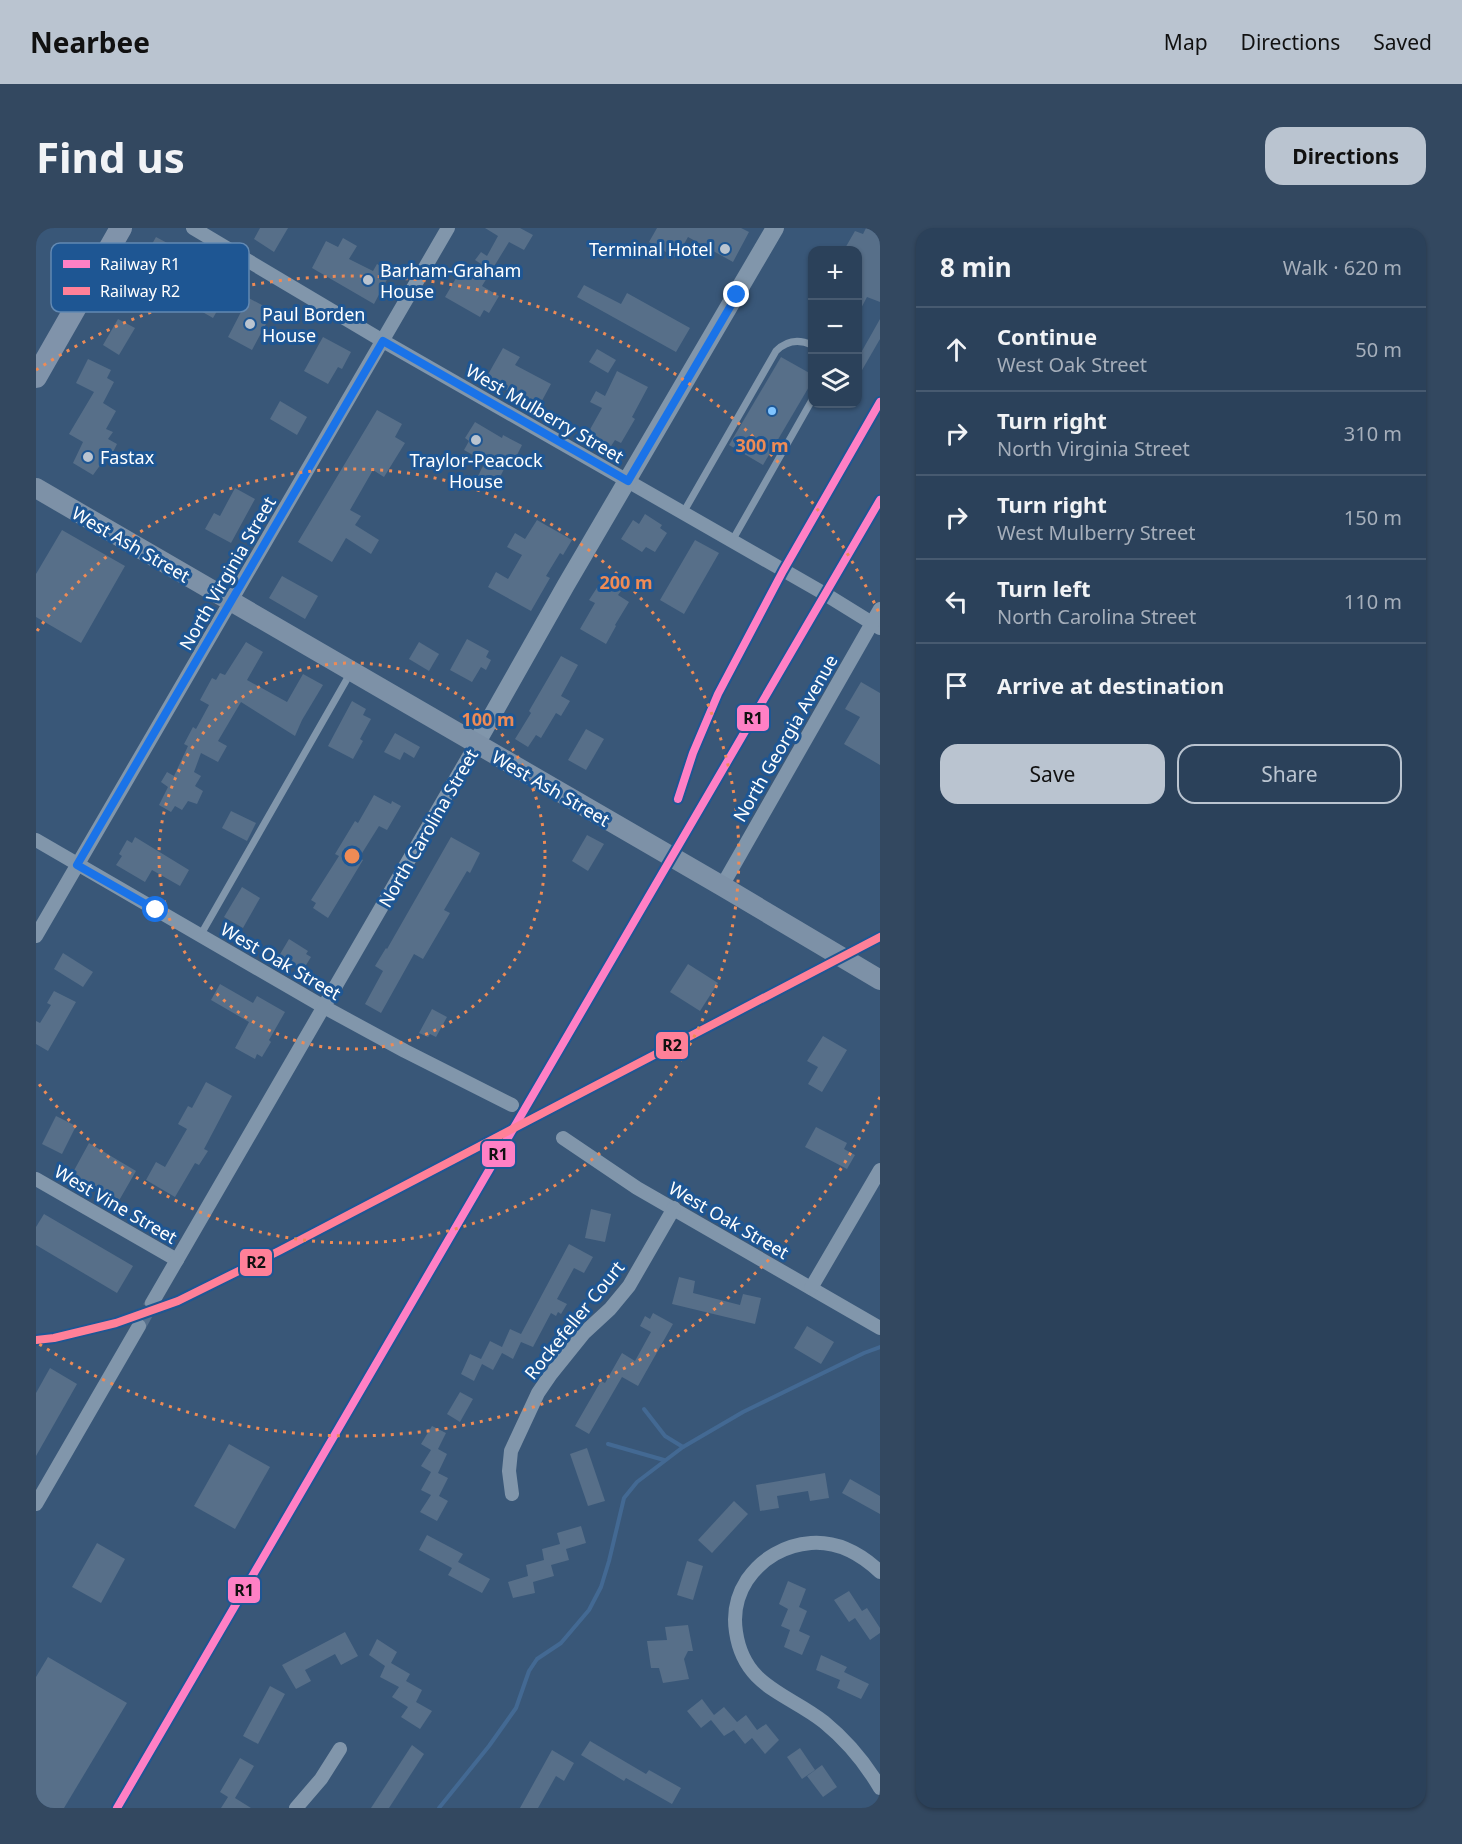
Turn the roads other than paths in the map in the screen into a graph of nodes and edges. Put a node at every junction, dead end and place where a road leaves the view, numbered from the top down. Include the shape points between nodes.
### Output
1 (121, 228) edge
2 (193, 228) edge
3 (448, 228) edge
4 (775, 228) edge
5 (112, 243) edge
6 (218, 243) edge
7 (249, 261) edge
8 (73, 312) edge
9 (383, 341) junction
10 (808, 344) edge
11 (36, 377) edge
12 (808, 408) edge
13 (628, 481) junction
14 (36, 488) edge
15 (683, 513) junction
16 (732, 541) junction
17 (231, 602) junction
18 (880, 609) edge
19 (876, 626) edge
20 (352, 671) junction
21 (476, 744) junction
22 (36, 840) edge
23 (77, 865) junction
24 (722, 885) junction
25 (36, 936) edge
26 (200, 936) junction
27 (880, 980) edge
28 (324, 1007) junction
29 (512, 1105) dead end
30 (563, 1138) dead end
31 (879, 1172) edge
32 (36, 1179) edge
33 (674, 1209) junction
34 (177, 1260) junction
35 (811, 1288) junction
36 (152, 1303) tunnel mouth
37 (139, 1326) tunnel mouth
38 (880, 1328) edge
39 (512, 1494) dead end
40 (36, 1504) edge
41 (880, 1572) edge
42 (340, 1749) dead end
43 (880, 1788) edge
44 (296, 1808) edge

1 - 5 main road
2 - 6 street, West Mulberry Street
3 - 9 street, North Virginia Street
4 - 13 street, North Carolina Street
7 - 9 street, West Mulberry Street
8 - 11 main road
9 - 13 street, West Mulberry Street
9 - 17 street, North Virginia Street
10 - 15 lane via 786,343 776,351
12 - 16 lane
13 - 15 street, West Mulberry Street
13 - 21 street, North Carolina Street
14 - 17 main road, West Ash Street
15 - 16 street, West Mulberry Street
16 - 19 street, West Mulberry Street
17 - 20 main road, West Ash Street
17 - 23 street, North Virginia Street
18 - 19 street, North Georgia Avenue
19 - 24 street, North Georgia Avenue
20 - 21 main road, West Ash Street
20 - 26 lane
21 - 24 main road, West Ash Street
21 - 28 street, North Carolina Street
22 - 23 street, West Oak Street
23 - 25 street, North Virginia Street
23 - 26 street, West Oak Street
24 - 27 main road, West Ash Street
26 - 28 street, West Oak Street
28 - 29 street, West Oak Street
28 - 34 street, North Carolina Street
30 - 33 street, West Oak Street
31 - 35 street
32 - 34 street, West Vine Street
33 - 35 street, West Oak Street
33 - 39 street, Rockefeller Court via 629,1286 584,1333 538,1393 511,1451
34 - 36 street, North Carolina Street
35 - 38 street, West Oak Street
37 - 40 street
41 - 43 street via 852,1551 836,1545 799,1544 764,1560 741,1589 735,1605 737,1644 757,1678 823,1721
42 - 44 street

